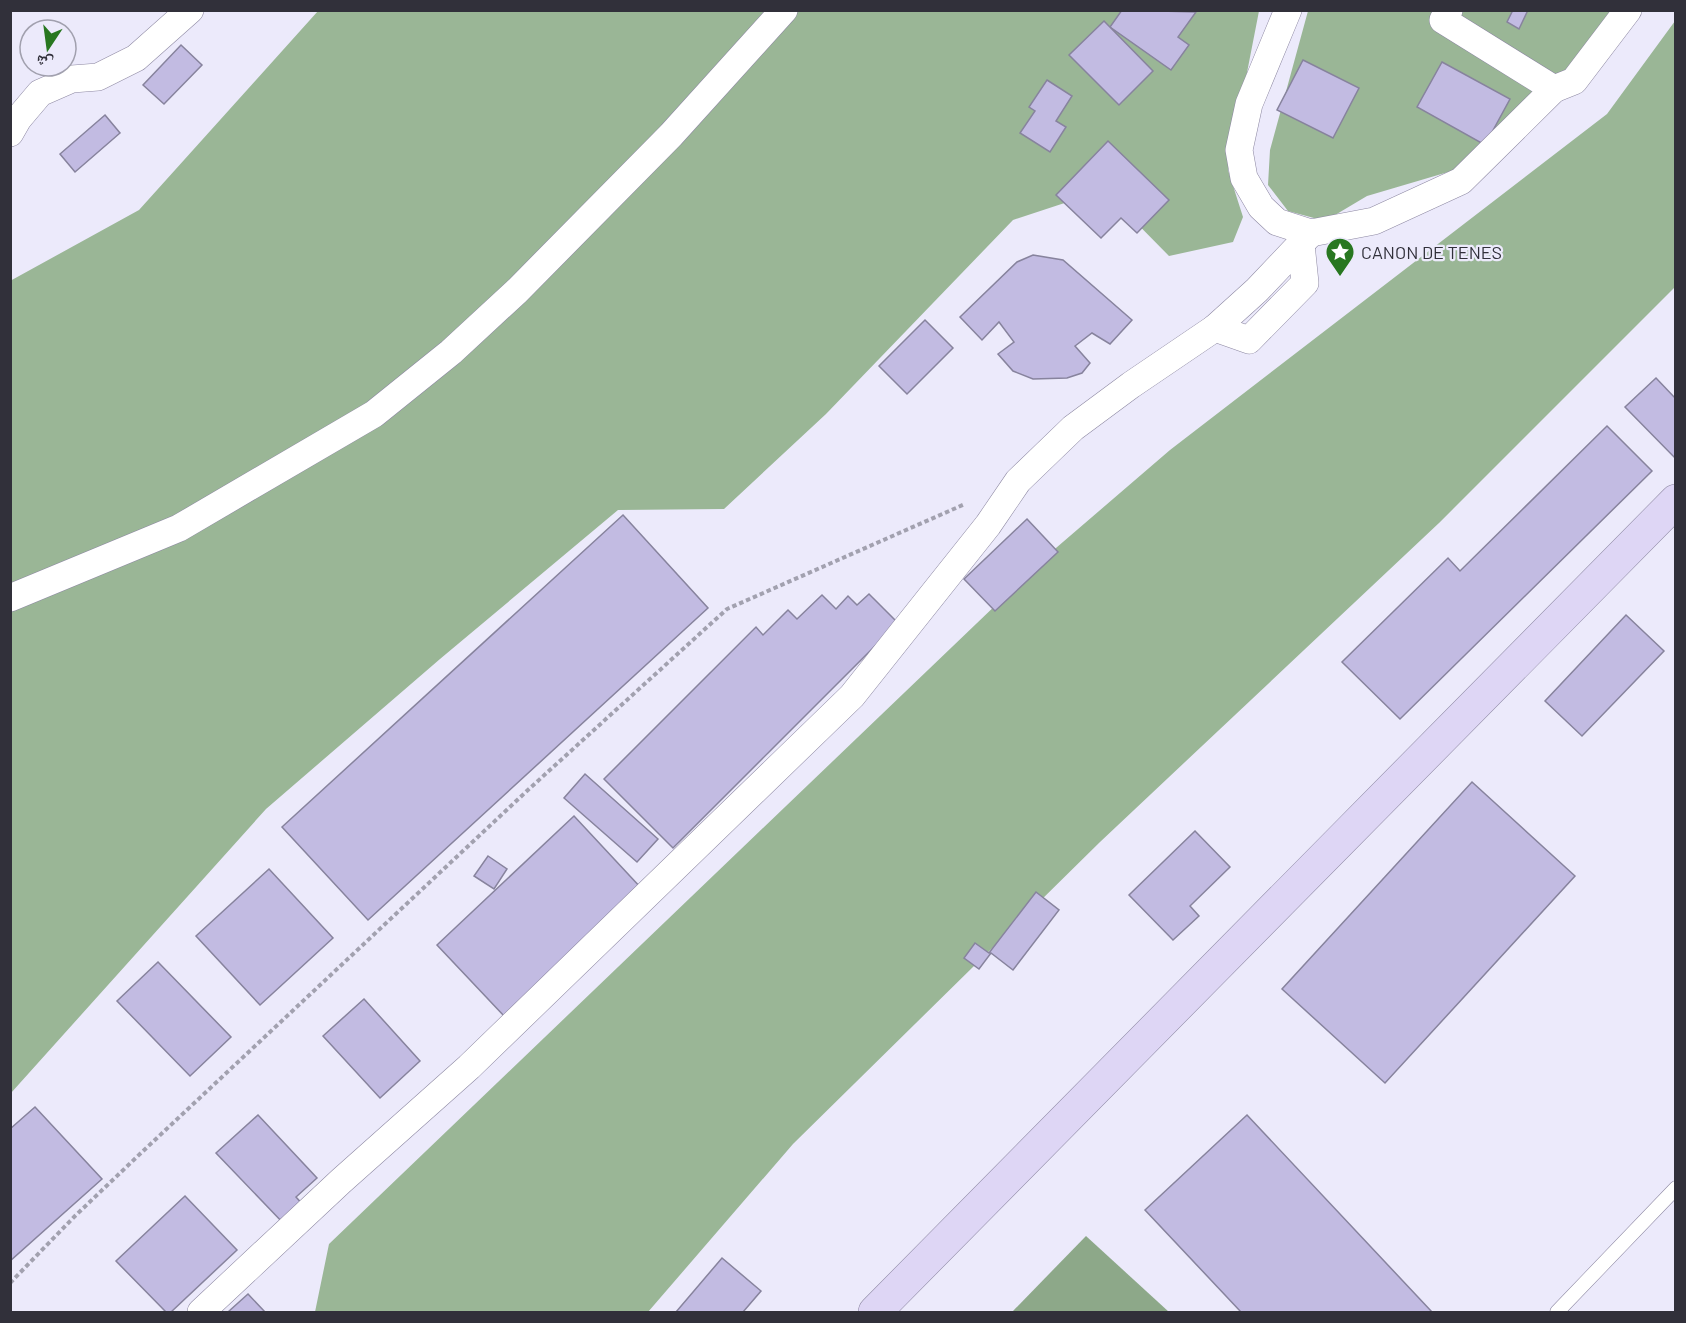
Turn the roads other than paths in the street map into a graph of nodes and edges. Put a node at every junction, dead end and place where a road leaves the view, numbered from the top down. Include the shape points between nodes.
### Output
1 (190, 10) edge
2 (784, 10) edge
3 (1288, 10) edge
4 (1449, 10) edge
5 (1628, 10) edge
6 (1554, 89) junction
7 (10, 133) edge
8 (1306, 238) junction
9 (1676, 501) edge
10 (10, 598) edge
11 (1676, 1188) edge
12 (201, 1312) edge
13 (875, 1312) edge
14 (1557, 1312) edge

1 - 7 street via 136,58 98,77 72,79 40,93
2 - 10 street via 671,135 517,291 451,352 374,414 179,528
3 - 8 street via 1249,104 1239,150 1244,178 1261,207 1277,222
4 - 6 street via 1443,20
5 - 6 street via 1574,81
6 - 8 street via 1461,181 1374,221
8 - 12 street via 1215,328 1073,428 1018,481 988,525 852,696 469,1067
9 - 13 street
11 - 14 lane

